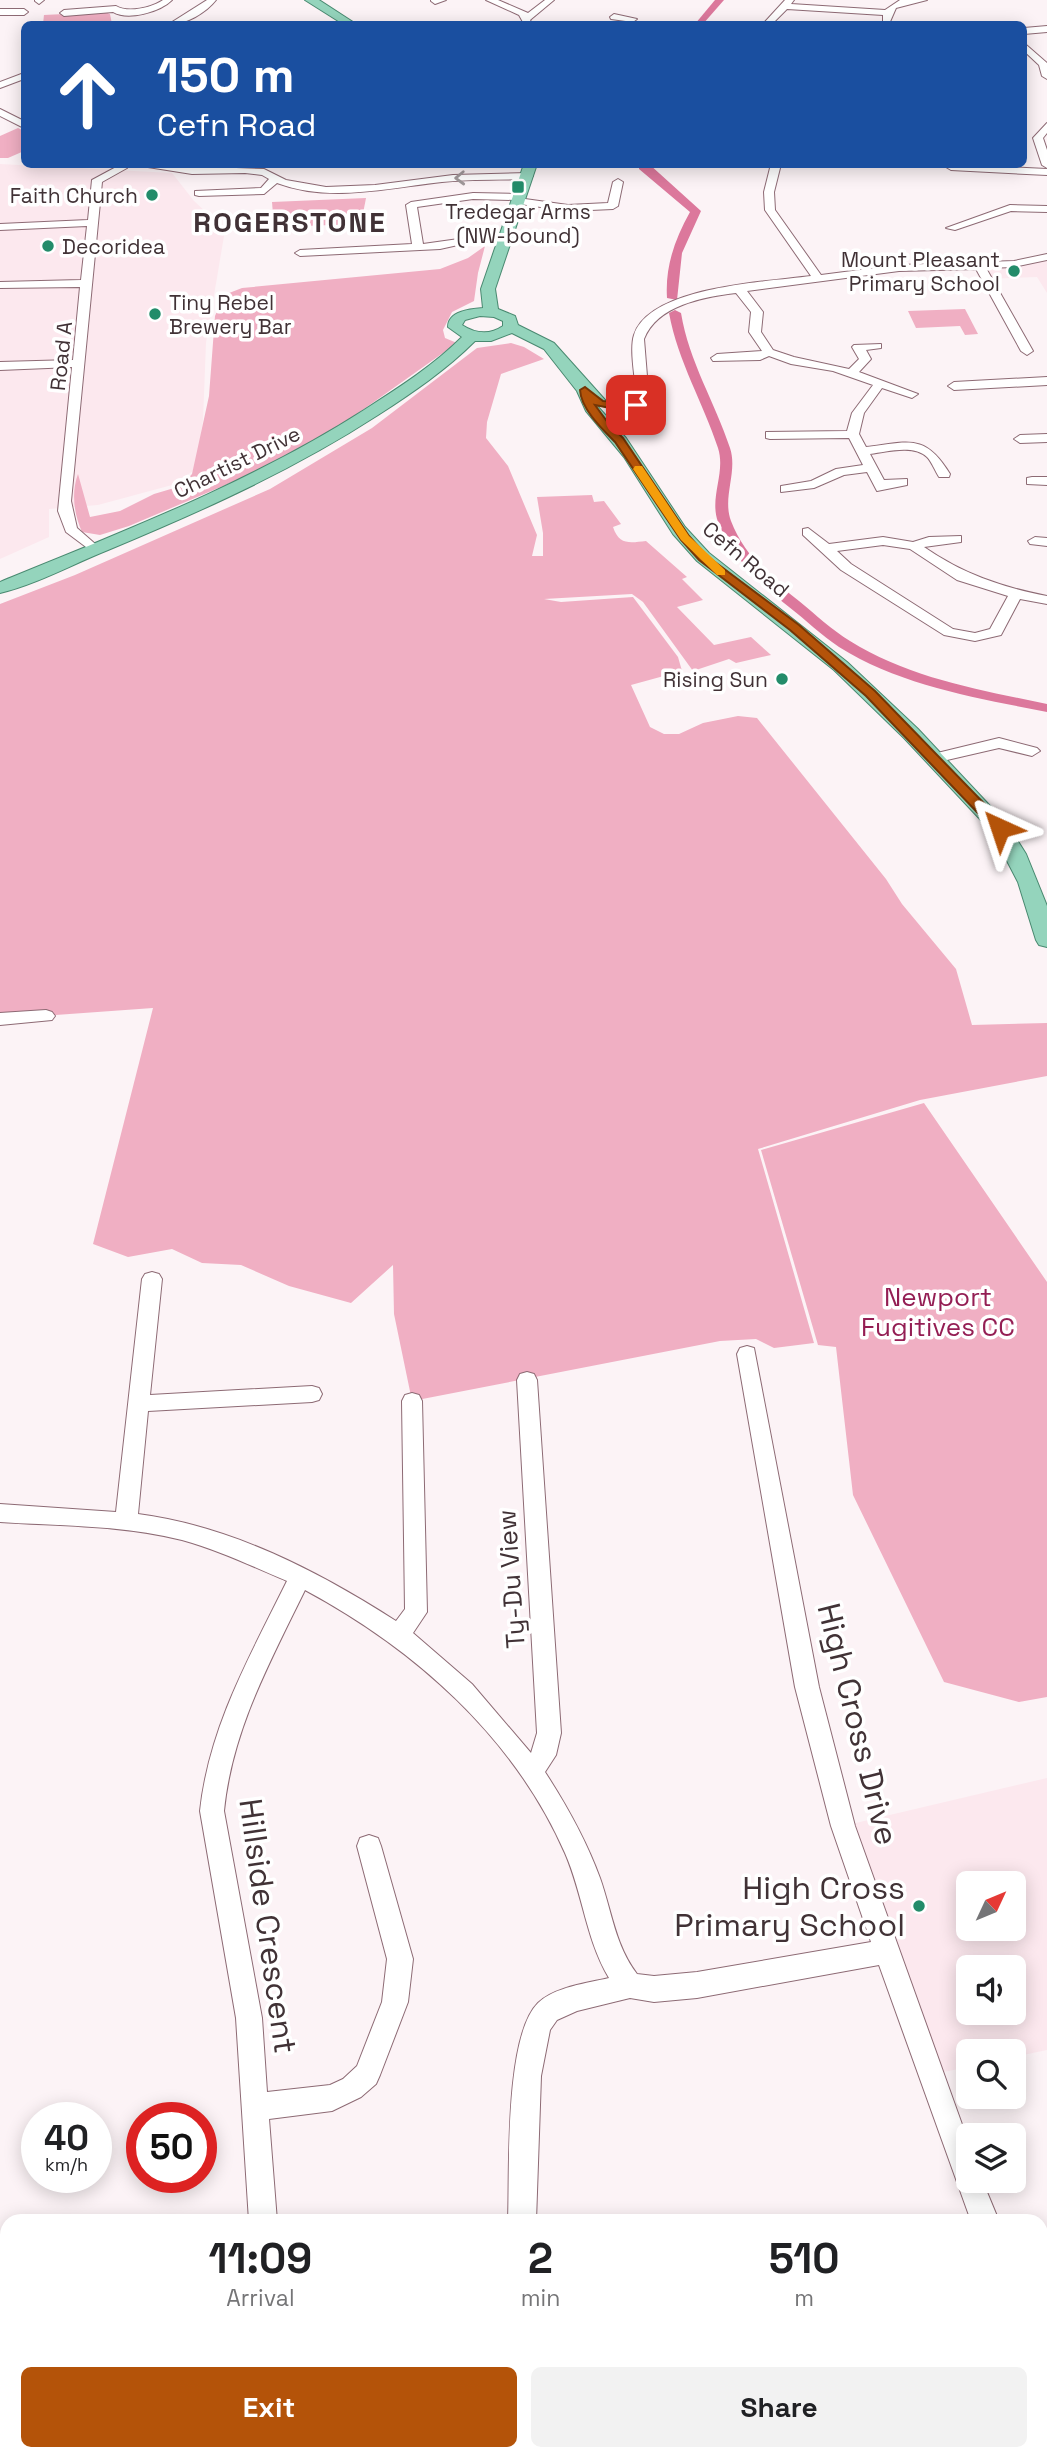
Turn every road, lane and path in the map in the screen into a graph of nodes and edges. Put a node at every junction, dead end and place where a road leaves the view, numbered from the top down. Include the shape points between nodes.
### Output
1 (122, 0) edge
2 (168, 0) edge
3 (212, 0) edge
4 (311, 0) edge
5 (550, 0) edge
6 (923, 0) edge
7 (496, 1) edge
8 (788, 3) edge
9 (117, 11) junction
10 (0, 12) edge
11 (24, 12) dead end
12 (64, 13) dead end
13 (887, 13) junction
14 (614, 16) dead end
15 (633, 19) edge
16 (119, 21) edge
17 (179, 21) edge
18 (345, 21) edge
19 (527, 21) edge
20 (773, 21) edge
21 (886, 21) edge
22 (1047, 29) edge
23 (1027, 31) edge
24 (1027, 49) edge
25 (1047, 76) edge
26 (21, 77) edge
27 (12, 81) junction
28 (21, 82) edge
29 (0, 85) edge
30 (0, 112) edge
31 (21, 123) edge
32 (1047, 126) edge
33 (1027, 137) edge
34 (1038, 138) junction
35 (1047, 165) edge
36 (124, 168) edge
37 (154, 168) edge
38 (231, 168) edge
39 (247, 168) edge
40 (276, 168) edge
41 (775, 168) edge
42 (970, 168) edge
43 (529, 170) edge
44 (1047, 172) edge
45 (269, 176) junction
46 (618, 182) dead end
47 (199, 193) dead end
48 (521, 199) junction
49 (1047, 209) edge
50 (93, 223) junction
51 (0, 227) edge
52 (951, 228) dead end
53 (476, 238) dead end
54 (418, 247) junction
55 (298, 253) dead end
56 (1047, 257) edge
57 (979, 265) junction
58 (818, 279) junction
59 (88, 282) junction
60 (0, 285) edge
61 (739, 289) junction
62 (491, 312) junction
63 (511, 327) junction
64 (471, 336) junction
65 (877, 346) dead end
66 (1027, 351) dead end
67 (769, 352) junction
68 (717, 358) dead end
69 (79, 363) junction
70 (0, 366) edge
71 (851, 373) junction
72 (1047, 381) edge
73 (880, 383) junction
74 (954, 386) dead end
75 (912, 394) dead end
76 (636, 405) junction
77 (598, 406) junction
78 (853, 434) junction
79 (770, 435) dead end
80 (1047, 438) edge
81 (1020, 439) dead end
82 (619, 440) junction
83 (863, 451) junction
84 (872, 467) junction
85 (944, 474) dead end
86 (1032, 481) dead end
87 (1047, 481) edge
88 (902, 482) dead end
89 (786, 489) dead end
90 (808, 532) dead end
91 (956, 539) dead end
92 (914, 546) junction
93 (94, 549) junction
94 (824, 549) junction
95 (0, 588) edge
96 (1016, 594) junction
97 (1047, 600) edge
98 (1032, 751) dead end
99 (934, 758) junction
100 (1041, 900) edge
101 (1047, 940) edge
102 (46, 1016) dead end
103 (0, 1019) edge
104 (152, 1279) dead end
105 (747, 1354) dead end
106 (527, 1380) dead end
107 (312, 1394) dead end
108 (412, 1402) dead end
109 (139, 1403) junction
110 (0, 1513) edge
111 (126, 1521) junction
112 (301, 1575) junction
113 (399, 1633) junction
114 (532, 1770) junction
115 (369, 1846) dead end
116 (886, 1952) junction
117 (630, 1985) junction
118 (257, 2107) junction
119 (956, 2147) edge
120 (973, 2193) edge
121 (263, 2214) edge
122 (522, 2214) edge
123 (982, 2214) edge

1 - 9 street
2 - 9 street via 151,10
3 - 17 street
4 - 18 main road
5 - 19 street
6 - 13 street via 895,5
7 - 19 street via 523,13
8 - 13 street
8 - 20 street
9 - 12 street
9 - 16 street
10 - 11 street
13 - 21 street
14 - 15 street
22 - 23 street
24 - 25 street
26 - 27 street
27 - 28 street
27 - 29 street
30 - 31 street
32 - 34 street
33 - 34 street
34 - 35 street
36 - 50 street, Road A via 97,180
37 - 38 street
39 - 45 street
40 - 45 street
41 - 58 street via 770,210
42 - 44 street
43 -> 45 street via 364,188 319,189
43 - 48 main road
45 - 47 street via 264,191
46 - 48 street via 613,206 568,208
48 - 54 street via 473,196 411,205
48 - 62 main road via 488,289
49 - 52 street via 1010,208
50 - 51 street
50 - 59 street, Road A
53 - 54 street
54 - 55 street
56 - 57 street
57 - 58 street via 924,265
57 - 66 street
58 - 61 street
59 - 60 street
59 - 69 street, Road A
61 - 67 street via 757,313 755,332
61 - 76 street via 680,302 642,329 638,350 644,398
62 - 63 main road, Cefn Road via 509,319
62 - 64 main road via 471,313 456,321 455,327
63 - 64 main road via 496,336
63 - 77 main road, Cefn Road via 549,346
64 - 93 main road, Chartist Drive via 411,387 292,462
65 - 71 street via 858,347 865,359
67 - 68 street
67 - 71 street
69 - 70 street
69 - 93 street, Road A via 65,519 69,530
71 - 73 street
72 - 74 street
73 - 75 street
73 - 78 street via 853,418
76 - 77 street
76 - 77 street
77 - 82 main road, Cefn Road via 605,426
77 - 82 main road, Cefn Road via 620,430
78 - 79 street
78 - 83 street
80 - 81 street
82 - 99 main road, Cefn Road via 703,558 837,663
83 - 84 street
83 - 85 street via 921,449 931,454
84 - 88 street via 881,486
84 - 89 street
86 - 87 street
90 - 94 street
91 - 92 street
92 - 94 street via 883,541
92 - 96 street via 962,579
93 - 95 main road, Chartist Drive
94 - 96 street via 949,632 975,637 996,632
96 - 97 street
98 - 99 street via 999,743
99 - 100 main road, Cefn Road via 1007,838
100 - 101 main road, Cefn Road
102 - 103 street
104 - 109 street
105 - 116 street, High Cross Drive via 807,1687 843,1826
106 - 114 street, Ty-Du View via 549,1733 544,1755
107 - 109 street
108 - 113 street via 416,1612
109 - 111 street
110 - 111 street
111 - 112 street via 171,1528
112 - 113 street
112 - 118 street, Hillside Crescent via 237,1710 213,1782 212,1811 249,2018
113 - 114 street via 464,1689
114 - 117 street via 566,1828 591,1889 613,1965
115 - 118 street via 400,1959 396,2002 367,2075 332,2098
116 - 117 street via 697,1985 654,1989
116 - 119 street, High Cross Drive
117 - 122 street via 563,2004 546,2012 536,2029 529,2059
118 - 121 street, Hillside Crescent
120 - 123 street, High Cross Drive

